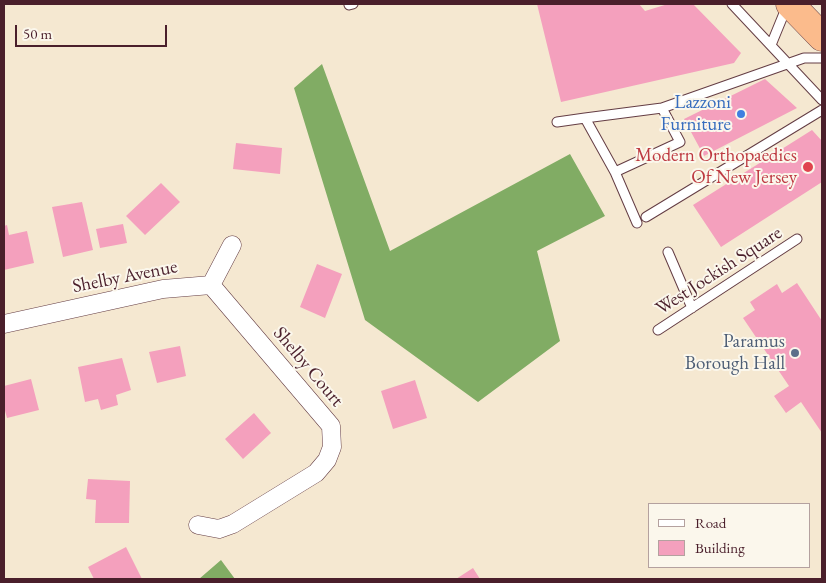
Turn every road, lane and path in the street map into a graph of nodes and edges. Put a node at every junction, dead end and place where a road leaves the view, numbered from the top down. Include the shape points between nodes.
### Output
1 (732, 4) edge
2 (789, 4) edge
3 (822, 37) edge
4 (771, 46) junction
5 (822, 58) edge
6 (788, 64) junction
7 (822, 100) edge
8 (662, 108) junction
9 (822, 110) edge
10 (585, 118) junction
11 (557, 122) dead end
12 (615, 172) junction
13 (646, 217) dead end
14 (637, 223) dead end
15 (797, 239) dead end
16 (232, 245) dead end
17 (668, 252) dead end
18 (211, 285) junction
19 (692, 308) junction
20 (4, 324) edge
21 (658, 330) dead end
22 (198, 525) dead end

1 - 4 lane
2 - 3 highway
2 - 4 lane
4 - 6 lane
5 - 6 lane via 804,58
6 - 7 lane
6 - 8 lane
8 - 10 lane
8 - 12 lane via 680,142
9 - 13 lane
10 - 11 lane
10 - 12 lane
12 - 14 lane
15 - 19 lane, West Jockish Square
16 - 18 street
17 - 19 lane
18 - 20 street, Shelby Avenue via 163,289
18 - 22 street, Shelby Court via 331,426 332,446 327,460 316,473 233,524 218,529
19 - 21 lane, West Jockish Square

